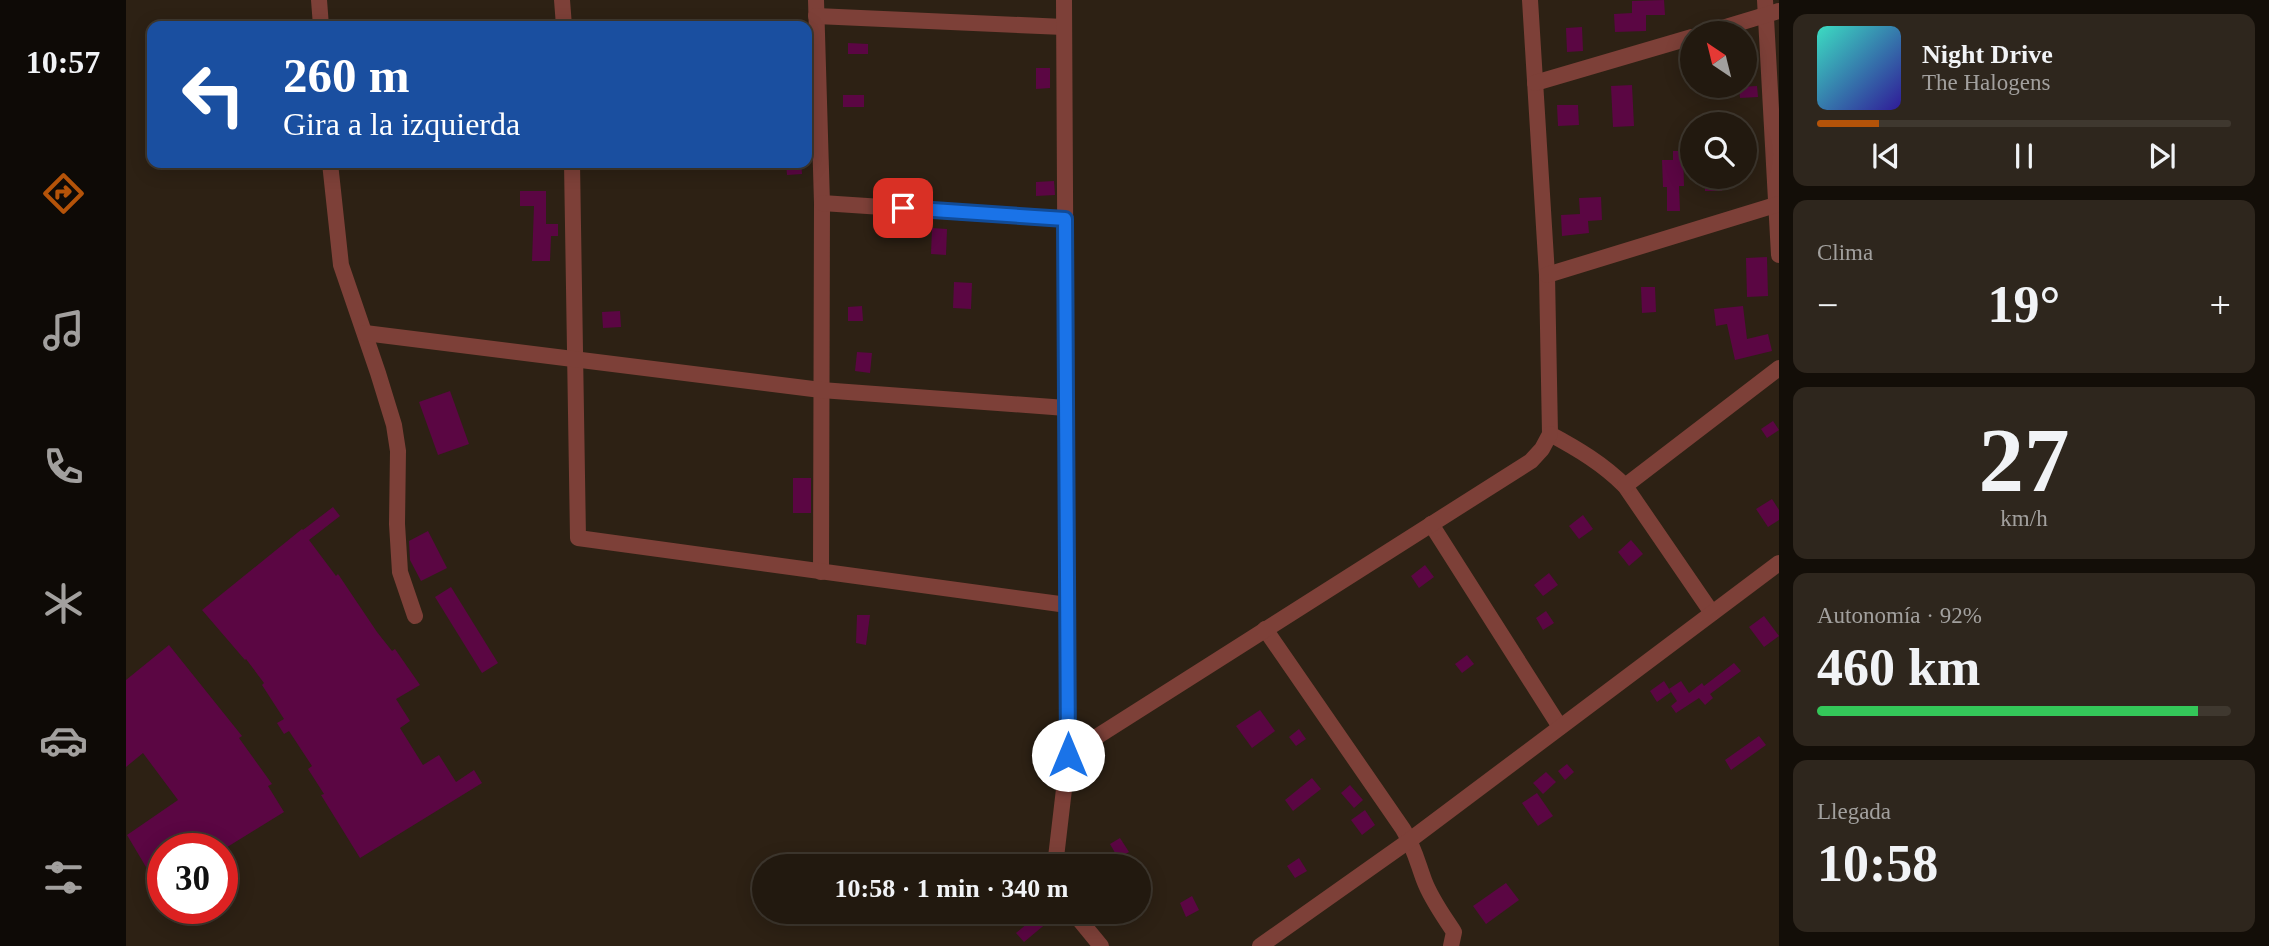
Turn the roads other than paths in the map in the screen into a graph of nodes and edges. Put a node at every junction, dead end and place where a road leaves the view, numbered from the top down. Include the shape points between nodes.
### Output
1 (319, 0) edge
2 (562, 0) edge
3 (1064, 0) edge
4 (1530, 0) edge
5 (816, 8) edge
6 (1770, 9) edge
7 (321, 21) edge
8 (564, 21) edge
9 (1738, 21) edge
10 (1064, 27) junction
11 (1680, 41) edge
12 (1535, 83) junction
13 (331, 168) edge
14 (572, 168) edge
15 (822, 203) junction
16 (1778, 204) edge
17 (1065, 219) junction
18 (1779, 255) edge
19 (1547, 275) junction
20 (365, 333) junction
21 (576, 360) junction
22 (1779, 368) edge
23 (821, 390) junction
24 (1066, 408) junction
25 (1550, 434) junction
26 (1625, 486) junction
27 (1431, 524) junction
28 (1779, 563) edge
29 (821, 572) junction
30 (1067, 604) junction
31 (1712, 613) junction
32 (415, 616) dead end
33 (1265, 629) junction
34 (1560, 726) junction
35 (1068, 755) junction
36 (1410, 840) junction
37 (1056, 854) edge
38 (1083, 924) edge
39 (1101, 946) edge
40 (1260, 946) edge
41 (1451, 946) edge

1 - 7 street
2 - 8 street
3 - 10 street
4 - 12 street
5 - 10 street
5 - 15 street
6 - 9 street
6 - 16 street
10 - 17 street
11 - 12 street
12 - 19 street
13 - 20 street via 341,265
14 - 21 street
15 - 17 street
15 - 23 street
16 - 18 street
16 - 19 street
17 - 24 street
19 - 25 street
20 - 21 street
20 - 32 street via 394,425 400,572
21 - 23 street
21 - 29 street via 578,538
22 - 26 street
23 - 24 street
23 - 29 street
24 - 30 street
25 - 26 street via 1609,470
25 - 27 street via 1531,461
26 - 31 street
27 - 33 street
27 - 34 street
28 - 31 street
29 - 30 street
30 - 35 street
31 - 34 street
33 - 35 street
33 - 36 street
34 - 36 street
35 - 37 street
36 - 40 street
36 - 41 street via 1433,901 1454,932
38 - 39 street

